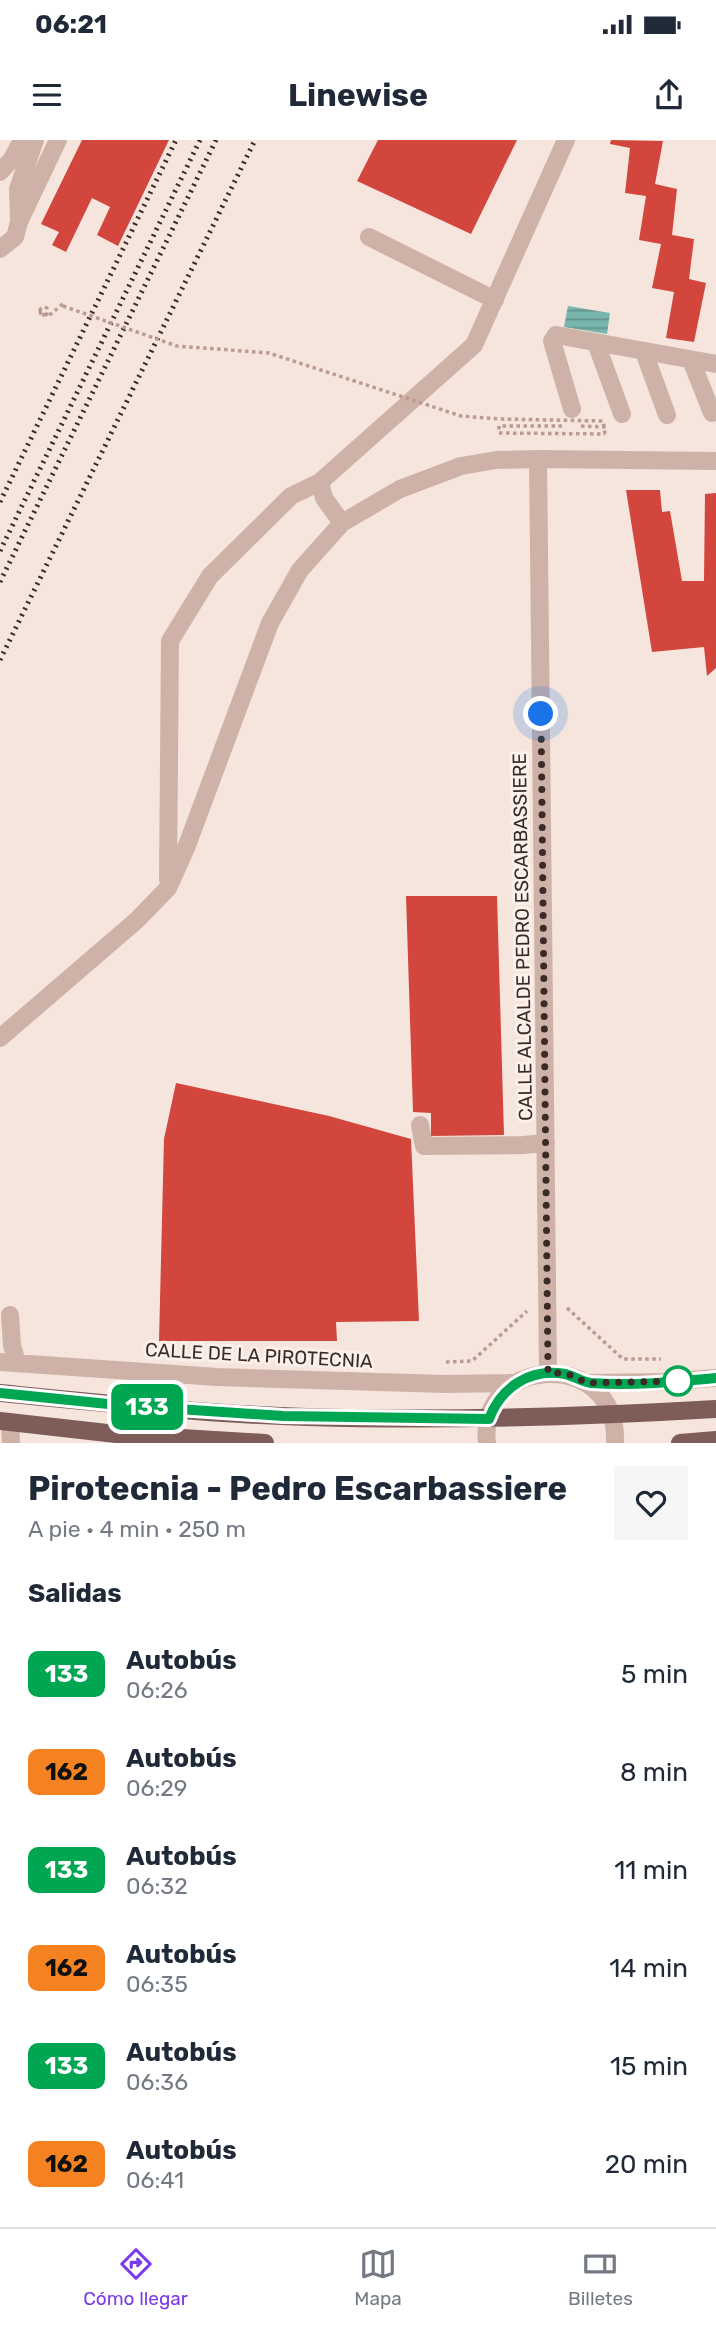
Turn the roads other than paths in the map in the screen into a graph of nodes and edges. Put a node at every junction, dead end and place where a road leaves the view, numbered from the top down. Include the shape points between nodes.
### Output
1 (22, 140) edge
2 (35, 140) edge
3 (58, 140) edge
4 (566, 140) edge
5 (0, 172) edge
6 (19, 222) junction
7 (369, 237) dead end
8 (0, 249) edge
9 (495, 300) junction
10 (596, 343) junction
11 (644, 352) junction
12 (691, 360) junction
13 (716, 364) edge
14 (572, 409) dead end
15 (712, 413) dead end
16 (622, 414) dead end
17 (667, 415) dead end
18 (538, 459) junction
19 (716, 461) edge
20 (320, 482) junction
21 (342, 523) junction
22 (168, 888) junction
23 (0, 1038) edge
24 (420, 1125) dead end
25 (546, 1143) junction
26 (10, 1315) dead end
27 (8, 1363) edge
28 (548, 1372) junction
29 (716, 1378) edge
30 (516, 1383) junction
31 (587, 1383) junction
32 (0, 1393) edge
33 (716, 1409) edge
34 (611, 1412) junction
35 (489, 1419) junction
36 (5, 1421) edge
37 (116, 1438) edge
38 (716, 1440) edge
39 (11, 1443) edge
40 (136, 1443) edge
41 (265, 1443) edge
42 (487, 1443) edge
43 (615, 1443) edge
44 (680, 1443) edge

1 - 5 street
2 - 6 street via 18,189
3 - 6 street
4 - 9 street
6 - 8 street via 15,237
7 - 9 street
9 - 20 street via 474,345
10 - 11 street
10 - 14 street via 556,335 552,341
10 - 16 street
11 - 12 street
11 - 17 street
12 - 13 street
12 - 15 street
18 - 19 street
18 - 21 street via 496,460 427,477
18 - 25 street, CALLE ALCALDE PEDRO ESCARBASSIERE
20 - 21 street via 324,498
20 - 22 street via 291,496 210,576 170,641
21 - 22 street via 300,570 270,624
22 - 23 street
24 - 25 street via 424,1146
25 - 28 street, CALLE ALCALDE PEDRO ESCARBASSIERE
26 - 27 street
27 - 30 street, CALLE DE LA PIROTECNIA via 230,1378
28 - 30 street, CALLE DE LA PIROTECNIA
28 - 31 street via 568,1374
29 - 31 street
30 - 35 street via 499,1399
31 - 34 street
32 - 35 main road via 280,1416
33 - 34 main road
34 - 35 main road
34 - 43 street
35 - 42 street
36 - 37 main road
36 - 39 street
37 - 40 street
37 - 41 main road
38 - 44 main road

